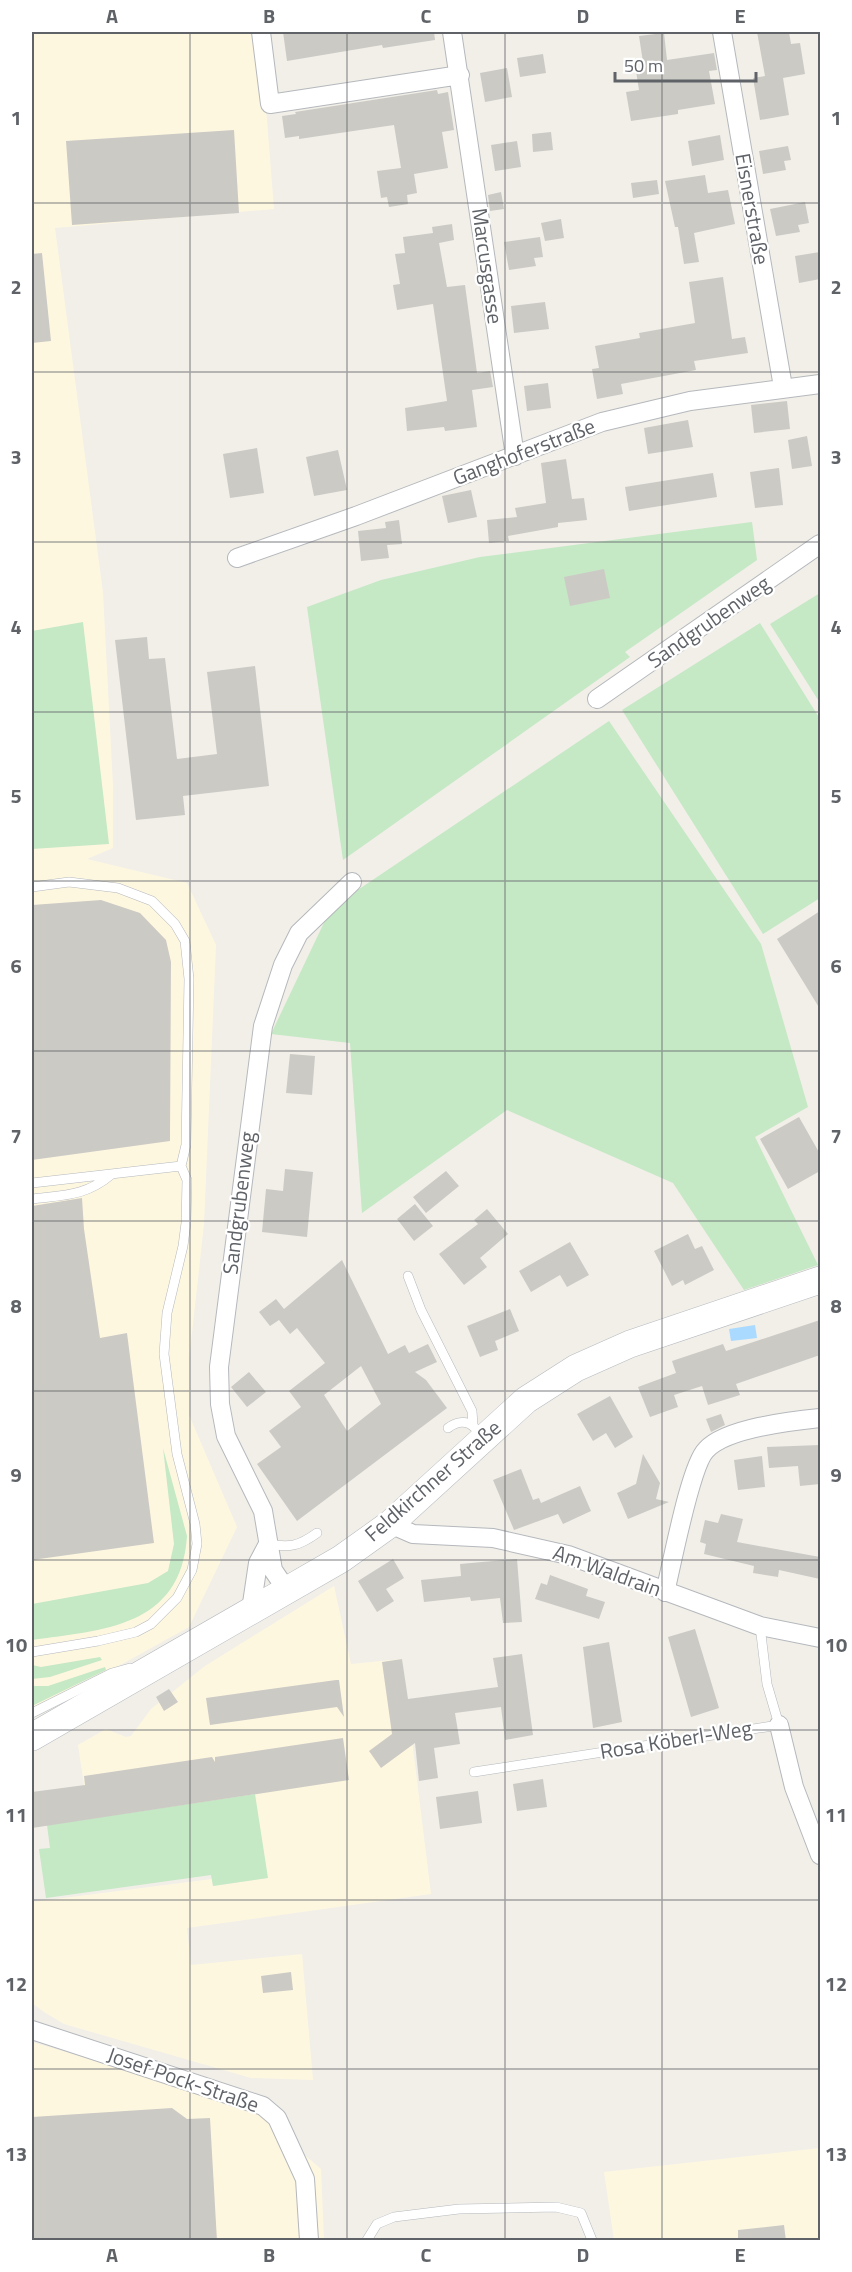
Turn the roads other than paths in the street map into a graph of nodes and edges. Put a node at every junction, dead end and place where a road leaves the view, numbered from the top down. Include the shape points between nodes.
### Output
1 (261, 32) edge
2 (452, 32) edge
3 (722, 32) edge
4 (460, 75) junction
5 (820, 384) edge
6 (783, 387) junction
7 (515, 456) junction
8 (820, 544) edge
9 (237, 558) dead end
10 (597, 699) dead end
11 (352, 882) dead end
12 (32, 887) edge
13 (181, 1166) junction
14 (112, 1174) junction
15 (32, 1184) edge
16 (32, 1199) edge
17 (408, 1276) dead end
18 (820, 1280) edge
19 (820, 1418) edge
20 (448, 1428) dead end
21 (478, 1431) junction
22 (390, 1524) junction
23 (316, 1533) dead end
24 (268, 1544) junction
25 (286, 1589) junction
26 (665, 1592) junction
27 (251, 1610) junction
28 (760, 1626) junction
29 (820, 1638) edge
30 (32, 1652) edge
31 (184, 1652) junction
32 (32, 1713) edge
33 (779, 1725) junction
34 (32, 1737) edge
35 (474, 1772) dead end
36 (820, 1855) edge
37 (32, 2030) edge
38 (309, 2241) edge
39 (367, 2241) edge
40 (592, 2241) edge

1 - 4 street via 270,104
2 - 4 street, Marcusgasse
3 - 6 street, Eisnerstraße
4 - 7 street, Marcusgasse
5 - 6 street, Ganghoferstraße
6 - 7 street, Ganghoferstraße via 690,401 602,422
7 - 9 street, Ganghoferstraße
8 - 10 street, Sandgrubenweg
11 - 24 street, Sandgrubenweg via 299,933 283,965 263,1026 257,1062 219,1367 226,1436 262,1511
12 - 13 lane via 69,882 118,888 152,901 175,924 185,941 189,991 186,1145
13 - 14 lane
13 - 30 lane via 187,1180 186,1223 167,1313 164,1354 177,1454 195,1524 192,1570 177,1599 151,1624 136,1632
14 - 15 lane
14 - 16 lane via 82,1193
17 - 21 lane
18 - 21 street, Feldkirchner Straße via 630,1344 576,1368
19 - 26 street via 749,1431 705,1450 695,1470
20 - 21 lane via 455,1423
21 - 22 street, Feldkirchner Straße
22 - 25 street, Feldkirchner Straße via 342,1559
22 - 26 street, Am Waldrain via 413,1534 521,1543 568,1555
23 - 24 lane via 298,1546
24 - 25 street, Sandgrubenweg via 273,1570
24 - 27 street via 258,1563
25 - 27 street, Feldkirchner Straße
26 - 28 street, Am Waldrain
27 - 31 street, Feldkirchner Straße
28 - 29 street, Am Waldrain
28 - 33 lane, Rosa Köberl-Weg via 767,1684
31 - 32 lane via 112,1673
31 - 34 street, Feldkirchner Straße
33 - 35 lane, Rosa Köberl-Weg
33 - 36 street via 794,1787
37 - 38 street, Josef Pock-Straße via 263,2106 277,2118 305,2179
39 - 40 lane via 377,2224 394,2217 459,2209 556,2207 580,2213

